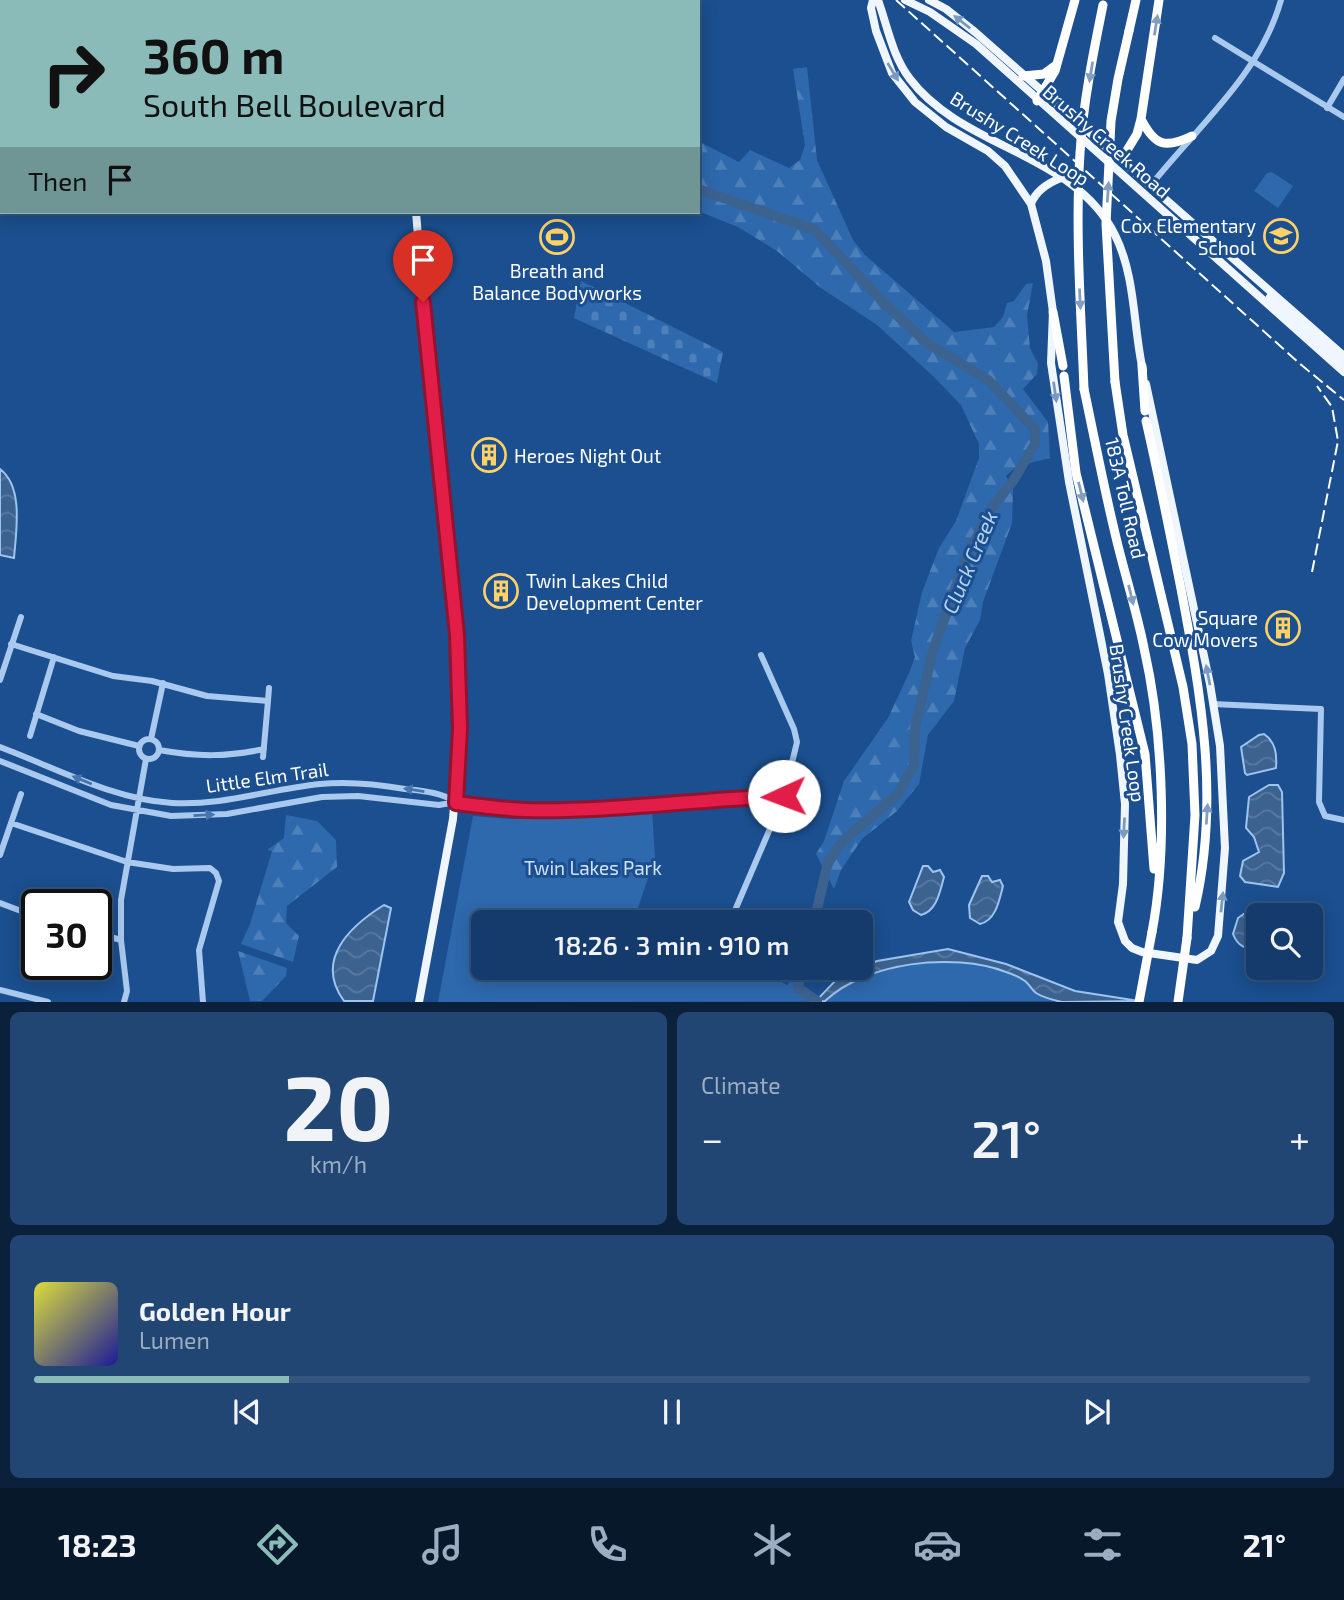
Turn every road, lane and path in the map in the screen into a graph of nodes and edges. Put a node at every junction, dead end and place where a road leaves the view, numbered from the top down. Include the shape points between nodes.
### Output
1 (873, 0) edge
2 (905, 0) edge
3 (929, 0) edge
4 (1074, 0) edge
5 (1136, 0) edge
6 (1159, 0) edge
7 (1282, 0) edge
8 (1103, 2) edge
9 (879, 3) edge
10 (1215, 38) dead end
11 (1253, 62) junction
12 (1055, 66) junction
13 (1023, 76) junction
14 (1344, 79) edge
15 (1040, 97) junction
16 (1327, 107) junction
17 (1344, 117) edge
18 (1141, 119) junction
19 (1192, 136) junction
20 (1082, 140) junction
21 (1119, 162) junction
22 (1061, 178) junction
23 (1151, 186) junction
24 (1031, 204) junction
25 (1155, 205) junction
26 (416, 214) edge
27 (1220, 261) junction
28 (1053, 312) junction
29 (1344, 356) edge
30 (1344, 364) edge
31 (1142, 366) junction
32 (1344, 372) edge
33 (20, 617) dead end
34 (11, 643) junction
35 (761, 655) dead end
36 (54, 657) junction
37 (0, 680) edge
38 (163, 683) junction
39 (269, 688) dead end
40 (268, 701) junction
41 (1213, 704) junction
42 (36, 714) junction
43 (30, 736) dead end
44 (151, 738) junction
45 (139, 746) junction
46 (0, 747) edge
47 (159, 750) junction
48 (146, 759) junction
49 (0, 761) edge
50 (21, 794) dead end
51 (784, 796) junction
52 (139, 798) junction
53 (456, 803) junction
54 (136, 811) junction
55 (1344, 820) edge
56 (11, 823) junction
57 (0, 855) edge
58 (127, 862) junction
59 (0, 903) edge
60 (735, 910) edge
61 (21, 911) edge
62 (1156, 912) junction
63 (1188, 934) junction
64 (112, 937) edge
65 (121, 940) junction
66 (0, 990) edge
67 (48, 1002) edge
68 (124, 1002) edge
69 (203, 1002) edge
70 (419, 1002) edge
71 (1139, 1002) edge
72 (1178, 1002) edge

1 -> 24 main road, Brushy Creek Loop via 870,8 891,73 915,102 946,127 988,151
2 - 15 main road, Brushy Creek Road via 976,44
13 -> 3 main road, Brushy Creek Road via 975,32
4 - 12 highway
63 -> 5 highway, 183A Toll Road, bridge via 1195,815 1190,733 1123,435 1115,383 1106,224 1111,121
18 -> 6 highway
7 - 11 street
8 -> 62 highway, 183A Toll Road, bridge via 1080,152 1078,245 1084,389 1155,713 1162,820
9 - 22 main road, Brushy Creek Loop via 892,47 907,76 926,97
10 - 11 street
11 - 16 street
11 - 19 street
12 - 13 highway via 1044,74
12 - 15 highway
13 - 15 main road, Brushy Creek Road
14 - 16 street
15 - 20 main road, Brushy Creek Road
15 - 21 main road, Brushy Creek Road
16 - 17 street
18 - 19 highway via 1163,144
18 - 21 highway via 1138,134
19 - 23 street
20 - 21 main road
20 - 25 main road, Brushy Creek Road
21 - 23 main road, Brushy Creek Road
22 - 24 main road via 1044,187
22 - 31 main road, Brushy Creek Loop via 1092,203 1115,234 1132,297
23 - 25 main road
23 - 29 main road, Brushy Creek Road
24 - 28 main road, Brushy Creek Loop
25 - 27 main road, Brushy Creek Road
26 - 53 main road via 457,635 460,728
27 - 30 main road via 1237,268
27 - 32 main road, Brushy Creek Road
28 -> 41 main road, Brushy Creek Loop via 1051,363 1069,482 1121,755 1125,804 1118,922 1125,941 1142,952 1196,960 1211,951 1218,936 1224,806
28 -> 62 highway via 1076,473 1145,754
41 -> 31 main road, Brushy Creek Loop
63 -> 31 highway via 1203,872 1207,752 1202,702 1145,416
33 - 34 street
34 - 36 street
34 - 37 street
35 - 51 street via 797,742
36 - 38 street via 113,676
36 - 42 street
38 - 40 street via 207,696
38 - 44 street
39 - 40 street
40 - 47 street via 264,753 192,756
41 - 55 street via 1321,709 1319,802 1325,816
42 - 43 street
42 - 45 street
44 - 45 street
44 - 47 street
45 - 48 street
52 -> 46 street, Little Elm Trail
47 - 48 street
48 - 52 street
49 - 54 street, Little Elm Trail via 111,806
50 - 56 street
51 - 53 street via 528,810
51 - 60 street
53 -> 52 street, Little Elm Trail via 443,794 370,783 332,783 212,803
52 - 54 street
54 -> 53 street, Little Elm Trail via 210,815 322,797 358,796
53 - 70 main road
54 - 58 street
56 - 57 street
56 - 58 street
58 - 65 street
58 - 69 street via 216,873 219,881 199,950
59 - 61 street
62 - 71 highway, 183A Toll Road, bridge
63 - 72 highway, 183A Toll Road, bridge
64 - 65 street
65 - 68 street via 127,991
66 - 67 street

